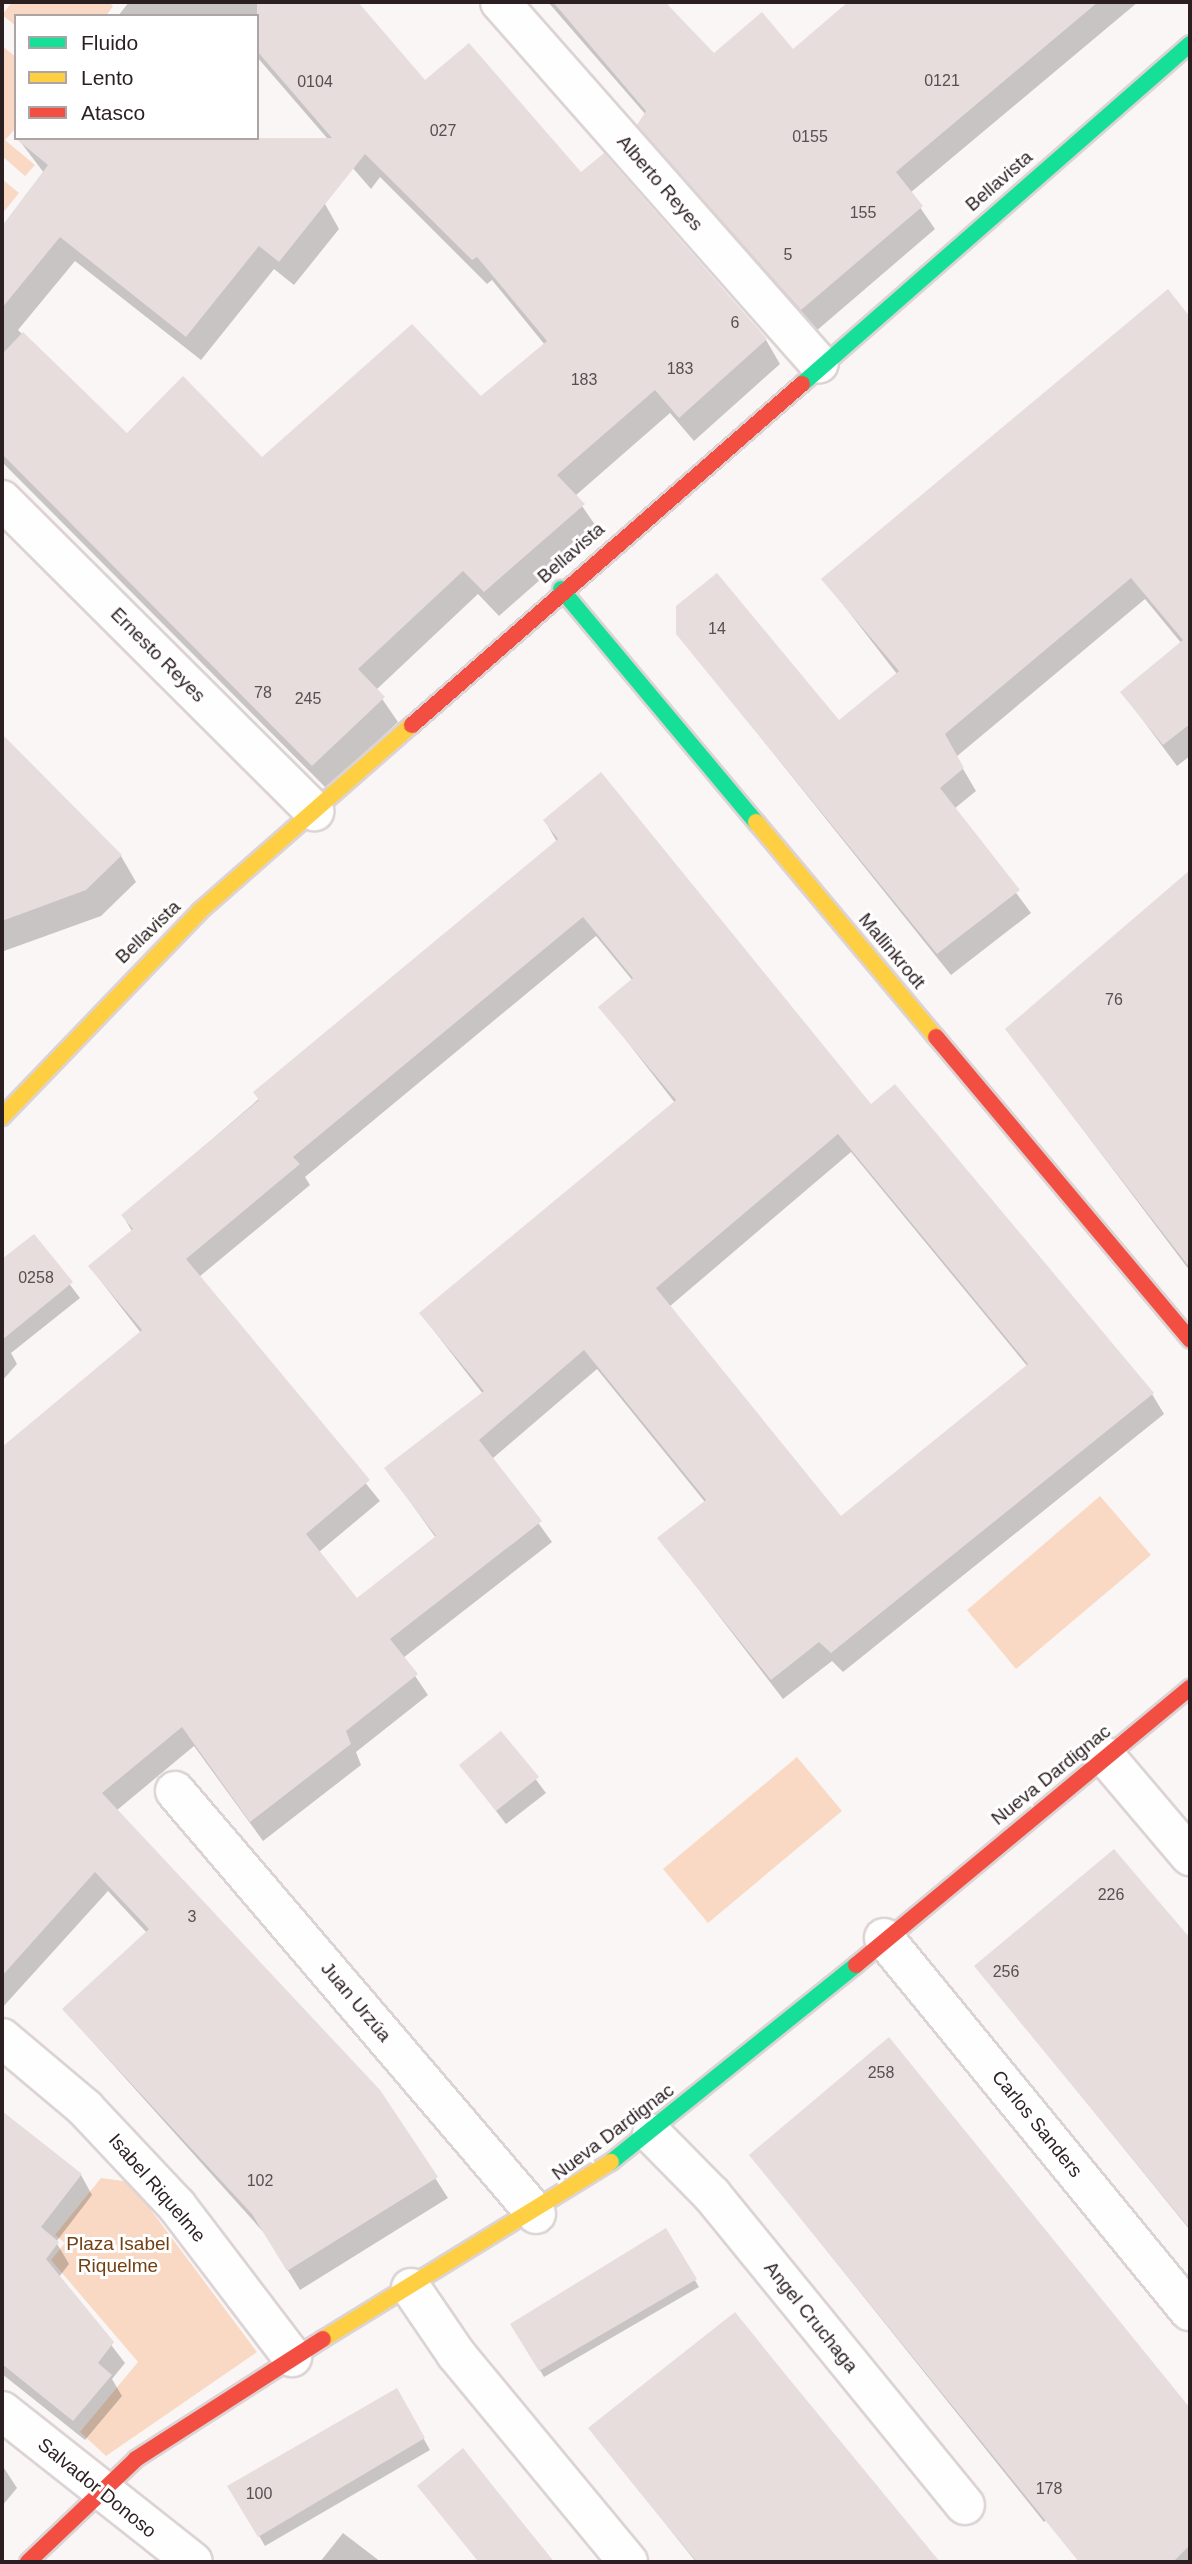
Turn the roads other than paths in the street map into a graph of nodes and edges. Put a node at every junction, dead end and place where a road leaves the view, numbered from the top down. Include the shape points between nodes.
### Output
1 (500, 2) edge
2 (1190, 44) edge
3 (819, 365) junction
4 (2, 500) edge
5 (561, 589) junction
6 (314, 811) junction
7 (2, 1117) edge
8 (1190, 1340) edge
9 (1190, 1688) edge
10 (1106, 1757) junction
11 (175, 1791) dead end
12 (1190, 1856) edge
13 (884, 1938) junction
14 (2, 2038) edge
15 (652, 2134) junction
16 (537, 2214) junction
17 (411, 2288) junction
18 (1189, 2311) edge
19 (292, 2357) junction
20 (2, 2411) edge
21 (100, 2488) junction
22 (965, 2505) dead end
23 (28, 2562) edge
24 (193, 2562) edge
25 (628, 2562) edge

1 - 3 street, Alberto Reyes
2 - 3 street, Bellavista
3 - 5 street, Bellavista
4 - 6 street, Ernesto Reyes
5 - 6 street, Bellavista
5 - 8 street, Mallinkrodt
6 - 7 street, Bellavista via 136,972
9 - 10 street, Nueva Dardignac
10 - 12 street
10 - 13 street, Nueva Dardignac
11 - 16 street, Juan Urzúa
13 - 15 street, Nueva Dardignac
13 - 18 street, Carlos Sanders
14 - 19 street, Isabel Riquelme via 85,2108 169,2196
15 - 16 street, Nueva Dardignac
15 - 22 street, Angel Cruchaga via 712,2195
16 - 17 street, Nueva Dardignac
17 - 19 street, Nueva Dardignac
17 - 25 street via 456,2354
19 - 21 street, Nueva Dardignac
20 - 21 street, Salvador Donoso
21 - 23 street, Nueva Dardignac
21 - 24 street, Salvador Donoso

